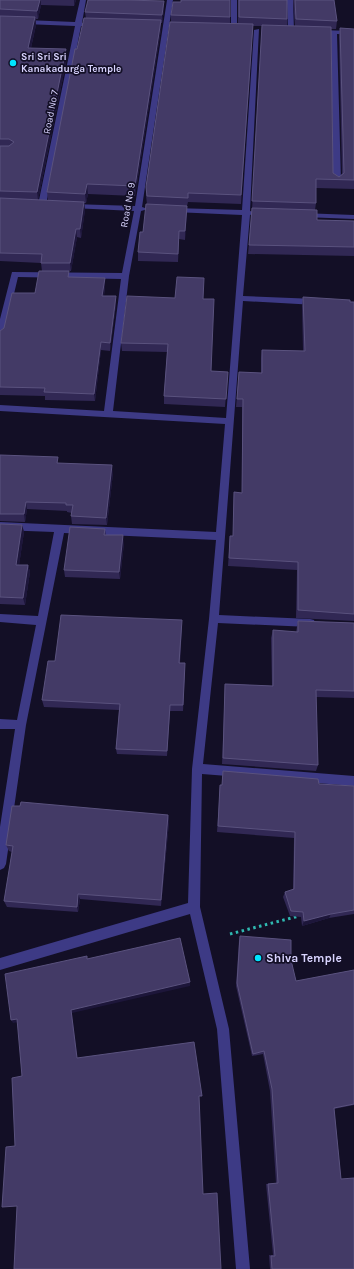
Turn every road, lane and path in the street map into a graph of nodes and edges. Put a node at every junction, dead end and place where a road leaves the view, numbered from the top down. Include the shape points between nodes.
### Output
1 (83, 0) edge
2 (170, 0) edge
3 (234, 0) edge
4 (290, 0) edge
5 (0, 21) edge
6 (78, 24) junction
7 (102, 25) edge
8 (226, 29) edge
9 (234, 29) junction
10 (242, 29) edge
11 (256, 30) dead end
12 (298, 32) edge
13 (313, 32) edge
14 (334, 33) junction
15 (354, 33) edge
16 (337, 182) edge
17 (43, 205) edge
18 (66, 206) edge
19 (138, 208) junction
20 (153, 209) edge
21 (169, 210) edge
22 (246, 213) junction
23 (261, 213) edge
24 (298, 215) edge
25 (354, 217) edge
26 (125, 276) junction
27 (239, 298) junction
28 (323, 302) edge
29 (3, 315) edge
30 (0, 336) edge
31 (0, 408) edge
32 (108, 414) junction
33 (230, 421) junction
34 (0, 526) edge
35 (60, 528) junction
36 (219, 536) junction
37 (0, 618) edge
38 (214, 619) junction
39 (42, 621) junction
40 (323, 624) edge
41 (0, 724) edge
42 (21, 725) junction
43 (197, 769) junction
44 (354, 781) edge
45 (0, 864) edge
46 (194, 907) junction
47 (303, 915) edge
48 (230, 934) dead end
49 (0, 964) edge
50 (243, 1269) edge

1 - 6 street, Road No 7
2 - 19 street, Road No 9
3 - 9 street
4 - 12 street via 288,31
5 - 6 street
6 - 7 street
6 - 17 street, Road No 7
8 - 9 street
9 - 10 street
11 - 22 street
13 - 14 street
14 - 15 street
14 - 16 street
18 - 19 street
19 - 20 street
19 - 26 street, Road No 9
21 - 22 street
22 - 23 street
22 - 27 street
24 - 25 street
26 - 29 street via 15,274
26 - 32 street, Road No 9
27 - 28 street
27 - 33 street
29 - 30 street
31 - 32 street
32 - 33 street
33 - 36 street
34 - 35 street
35 - 36 street
35 - 39 street
36 - 38 street
37 - 39 street
38 - 40 street
38 - 43 street
39 - 42 street
41 - 42 street
42 - 45 street
43 - 44 street
43 - 46 street
46 - 49 street
46 - 50 street via 223,1029
47 - 48 path

